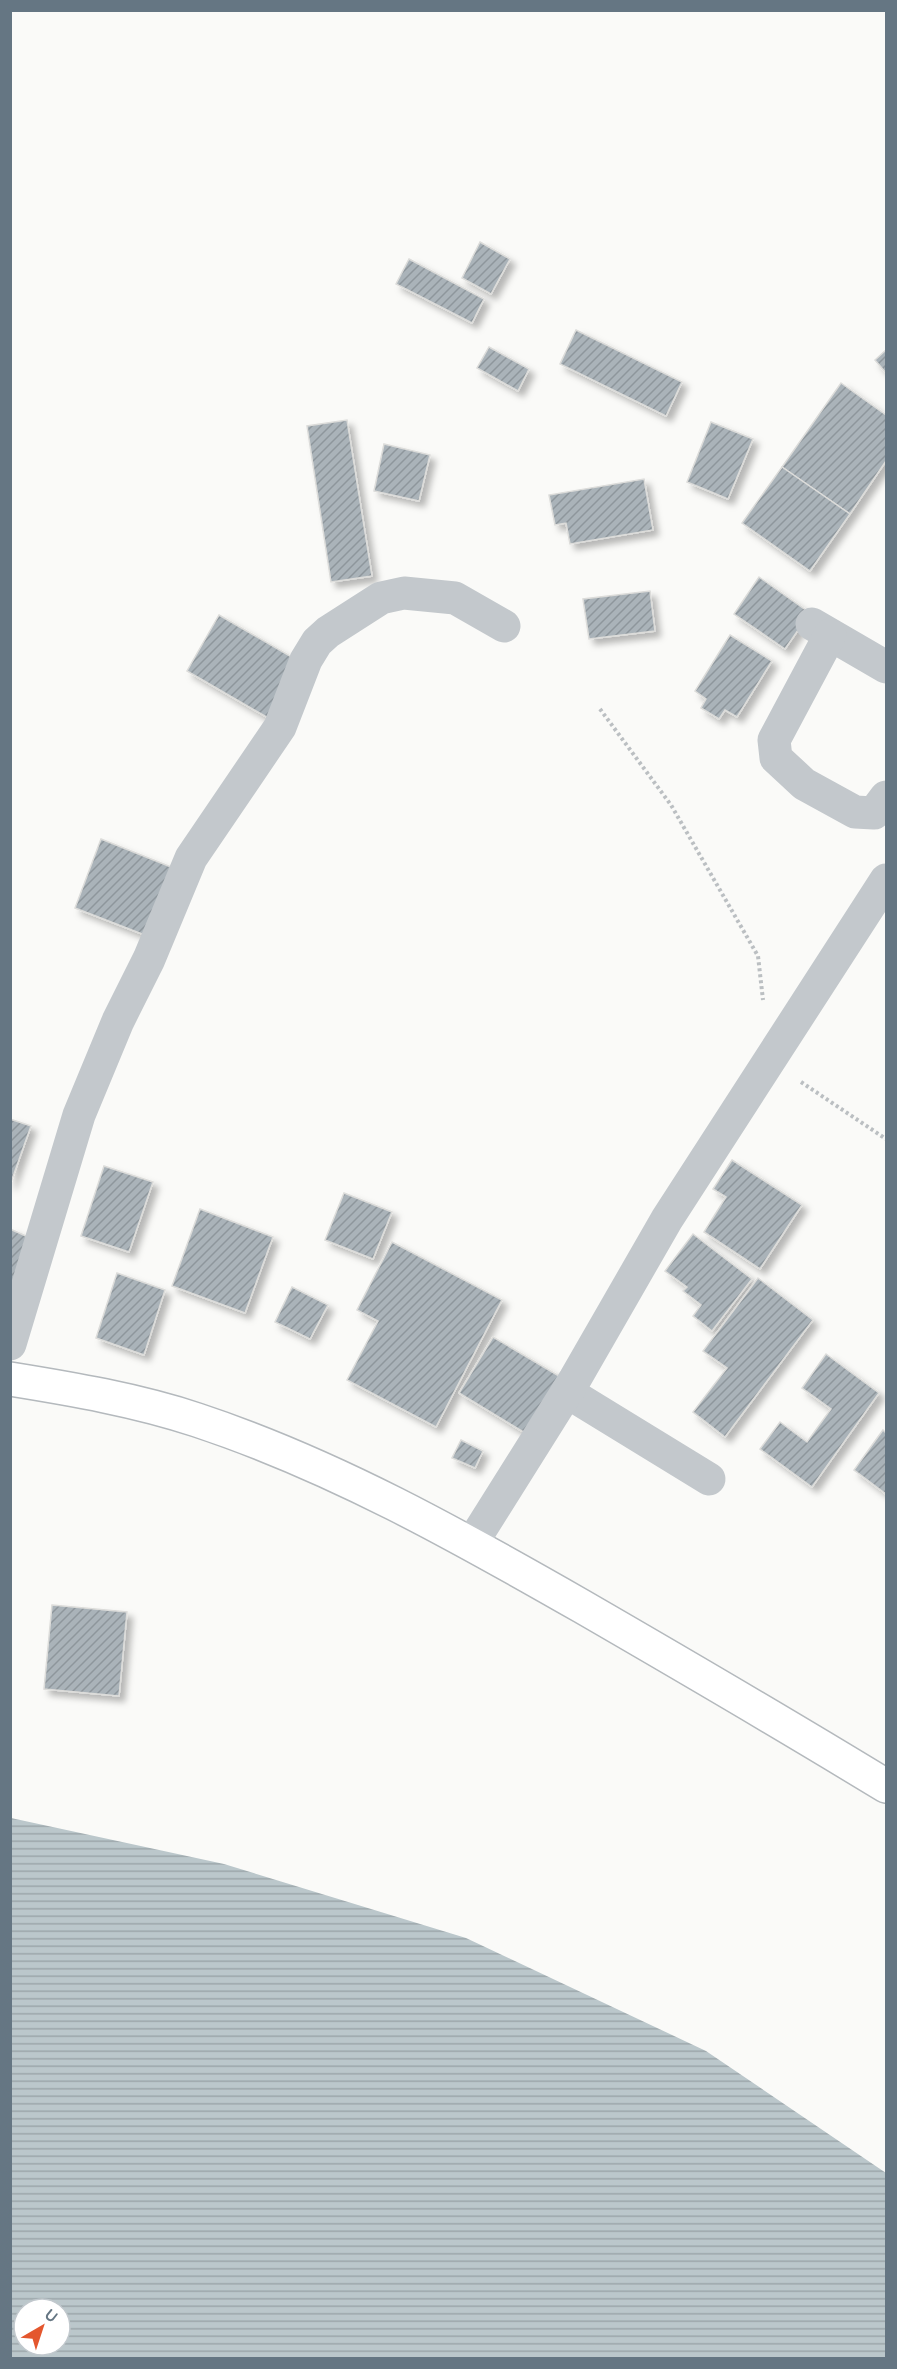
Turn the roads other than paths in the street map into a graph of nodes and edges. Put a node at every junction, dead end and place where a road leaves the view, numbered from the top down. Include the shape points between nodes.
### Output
1 (504, 626) dead end
2 (886, 667) edge
3 (886, 797) edge
4 (886, 880) edge
5 (10, 1344) edge
6 (10, 1379) edge
7 (567, 1392) junction
8 (709, 1479) dead end
9 (472, 1543) junction
10 (886, 1786) edge

1 - 5 street via 455,598 404,592 381,598 317,642 280,727 191,858 118,1021 79,1115
2 - 3 street via 821,629 774,740 776,758 804,784 855,812 874,813
4 - 7 street via 667,1220
6 - 9 highway via 196,1419 341,1478
7 - 8 street
7 - 9 street
9 - 10 highway

